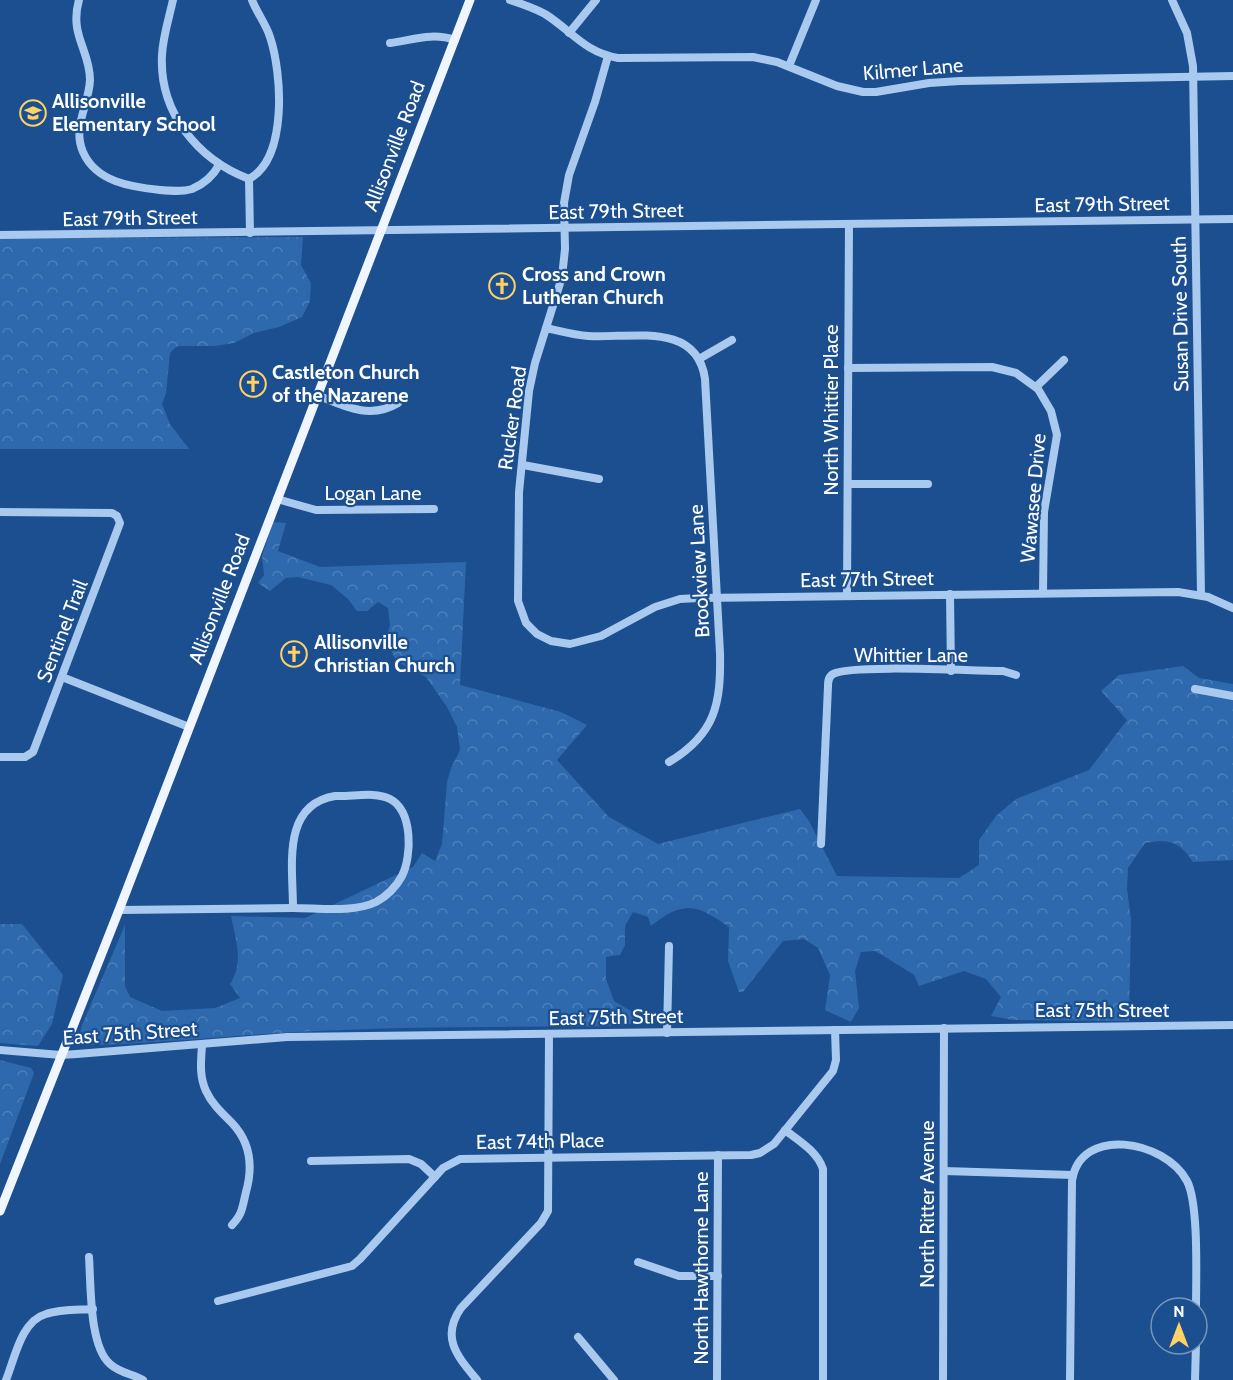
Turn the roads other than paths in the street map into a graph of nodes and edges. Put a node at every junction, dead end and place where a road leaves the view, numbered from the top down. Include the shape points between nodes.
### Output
1 (79, 0) edge
2 (173, 0) edge
3 (252, 0) edge
4 (470, 0) edge
5 (510, 0) edge
6 (596, 0) edge
7 (816, 0) edge
8 (1172, 0) edge
9 (569, 33) junction
10 (455, 40) junction
11 (390, 43) dead end
12 (608, 56) junction
13 (789, 66) junction
14 (1193, 76) junction
15 (1233, 76) edge
16 (219, 165) junction
17 (249, 179) junction
18 (1196, 219) junction
19 (1233, 219) edge
20 (849, 224) junction
21 (564, 228) junction
22 (380, 231) junction
23 (250, 233) junction
24 (0, 236) edge
25 (546, 328) junction
26 (732, 340) dead end
27 (699, 359) junction
28 (1064, 360) dead end
29 (848, 368) junction
30 (1036, 387) junction
31 (317, 396) junction
32 (398, 403) dead end
33 (523, 465) junction
34 (599, 479) dead end
35 (848, 484) junction
36 (928, 484) dead end
37 (277, 499) junction
38 (434, 509) dead end
39 (0, 512) edge
40 (1043, 593) junction
41 (950, 594) junction
42 (1201, 595) junction
43 (847, 596) junction
44 (717, 597) junction
45 (1233, 608) edge
46 (521, 614) joint
47 (951, 671) junction
48 (1016, 675) dead end
49 (62, 677) junction
50 (1195, 689) dead end
51 (1233, 696) edge
52 (189, 727) junction
53 (0, 757) edge
54 (669, 762) dead end
55 (822, 844) dead end
56 (293, 908) junction
57 (119, 910) junction
58 (669, 946) dead end
59 (1233, 1025) edge
60 (944, 1028) junction
61 (836, 1030) junction
62 (667, 1033) junction
63 (549, 1034) junction
64 (202, 1045) junction
65 (0, 1050) edge
66 (61, 1055) junction
67 (785, 1130) junction
68 (718, 1155) junction
69 (549, 1158) junction
70 (311, 1161) dead end
71 (944, 1171) junction
72 (1073, 1175) junction
73 (435, 1178) junction
74 (0, 1211) edge
75 (232, 1225) dead end
76 (89, 1257) dead end
77 (638, 1262) dead end
78 (718, 1276) junction
79 (1196, 1296) edge
80 (218, 1301) dead end
81 (93, 1309) junction
82 (578, 1337) dead end
83 (1196, 1356) edge
84 (6, 1380) edge
85 (144, 1380) edge
86 (477, 1380) edge
87 (614, 1380) edge
88 (717, 1380) edge
89 (823, 1380) edge
90 (943, 1380) edge
91 (1070, 1380) edge
92 (1196, 1380) edge

1 - 16 street via 76,28 90,82 79,136 88,162 116,182 174,191 204,183
2 - 16 street via 162,56 168,98 188,135
3 - 17 street via 273,49 278,104 271,153
4 - 10 main road, Allisonville Road
5 - 9 street, Kilmer Lane via 540,12
6 - 9 street
7 - 13 street
8 - 14 street, Susan Drive South via 1187,33
9 - 12 street, Kilmer Lane via 584,46
10 - 11 street via 430,35
10 - 22 main road, Allisonville Road
12 - 13 street, Kilmer Lane via 747,56
12 - 21 street, Rucker Road via 570,169
13 - 14 street, Kilmer Lane via 863,92 960,81
14 - 15 street, Kilmer Lane
14 - 18 street, Susan Drive South
16 - 17 street
17 - 23 street
18 - 19 street, East 79th Street
18 - 20 street, East 79th Street
18 - 42 street, Susan Drive South
20 - 21 street, East 79th Street
20 - 29 street, North Whittier Place
21 - 22 street, East 79th Street
21 - 25 street, Rucker Road via 562,277
22 - 23 street, East 79th Street
22 - 31 main road, Allisonville Road
23 - 24 street, East 79th Street
25 - 27 street via 587,336 668,337 689,347
25 - 33 street, Rucker Road via 529,391
26 - 27 street
27 - 44 street, Brookview Lane via 705,379
28 - 30 street
29 - 30 street, Wawasee Drive via 992,367 1016,373
29 - 35 street, North Whittier Place
30 - 40 street, Wawasee Drive via 1050,408 1057,435 1044,515
31 - 32 street via 362,411 385,409
31 - 37 main road, Allisonville Road
33 - 34 street
33 - 46 street, Rucker Road via 519,492
35 - 36 street
35 - 43 street, North Whittier Place
37 - 38 street, Logan Lane via 316,510
37 - 52 main road, Allisonville Road
39 - 49 street, Sentinel Trail via 112,513 118,518 119,526
40 - 41 street, East 77th Street
40 - 42 street, East 77th Street
41 - 43 street, East 77th Street
41 - 47 street
42 - 45 street, East 77th Street
43 - 44 street, East 77th Street
44 - 46 street, East 77th Street via 673,601 601,636 570,644 537,634
44 - 54 street, Brookview Lane via 721,682 718,702 700,737
47 - 48 street, Whittier Lane
47 - 55 street, Whittier Lane via 864,670 833,674 829,678
49 - 52 street
49 - 53 street, Sentinel Trail via 31,754
50 - 51 street
52 - 57 main road, Allisonville Road
56 - 56 street via 294,834 308,808 335,796 378,796 398,805 406,819 407,858 391,891 360,907
56 - 57 street
57 - 66 main road, Allisonville Road
58 - 62 street
59 - 60 street, East 75th Street
60 - 61 street, East 75th Street
60 - 71 street, North Ritter Avenue
61 - 62 street, East 75th Street
61 - 67 street, East 74th Place via 833,1071
62 - 63 street, East 75th Street
63 - 64 street, East 75th Street via 286,1037
63 - 69 street
64 - 66 street, East 75th Street
64 - 75 street via 200,1069 204,1086 213,1104 246,1142 250,1159 244,1209
65 - 66 street, East 75th Street
66 - 74 main road, Allisonville Road
67 - 68 street, East 74th Place via 760,1153
67 - 89 street via 814,1153 823,1169
68 - 69 street, East 74th Place
68 - 78 street, North Hawthorne Lane
69 - 73 street, East 74th Place via 460,1159
69 - 86 street via 549,1206 545,1217 464,1305 454,1321 455,1352
70 - 73 street via 409,1159 421,1164
71 - 72 street
71 - 90 street, North Ritter Avenue
72 - 79 street via 1082,1158 1111,1145 1133,1146 1168,1158 1190,1188
72 - 91 street
73 - 80 street, East 74th Place via 352,1266
76 - 81 street
77 - 78 street via 676,1276
78 - 88 street, North Hawthorne Lane
81 - 84 street via 49,1313 35,1320 25,1332
81 - 85 street via 96,1339 105,1359 122,1372
82 - 87 street
83 - 92 street

